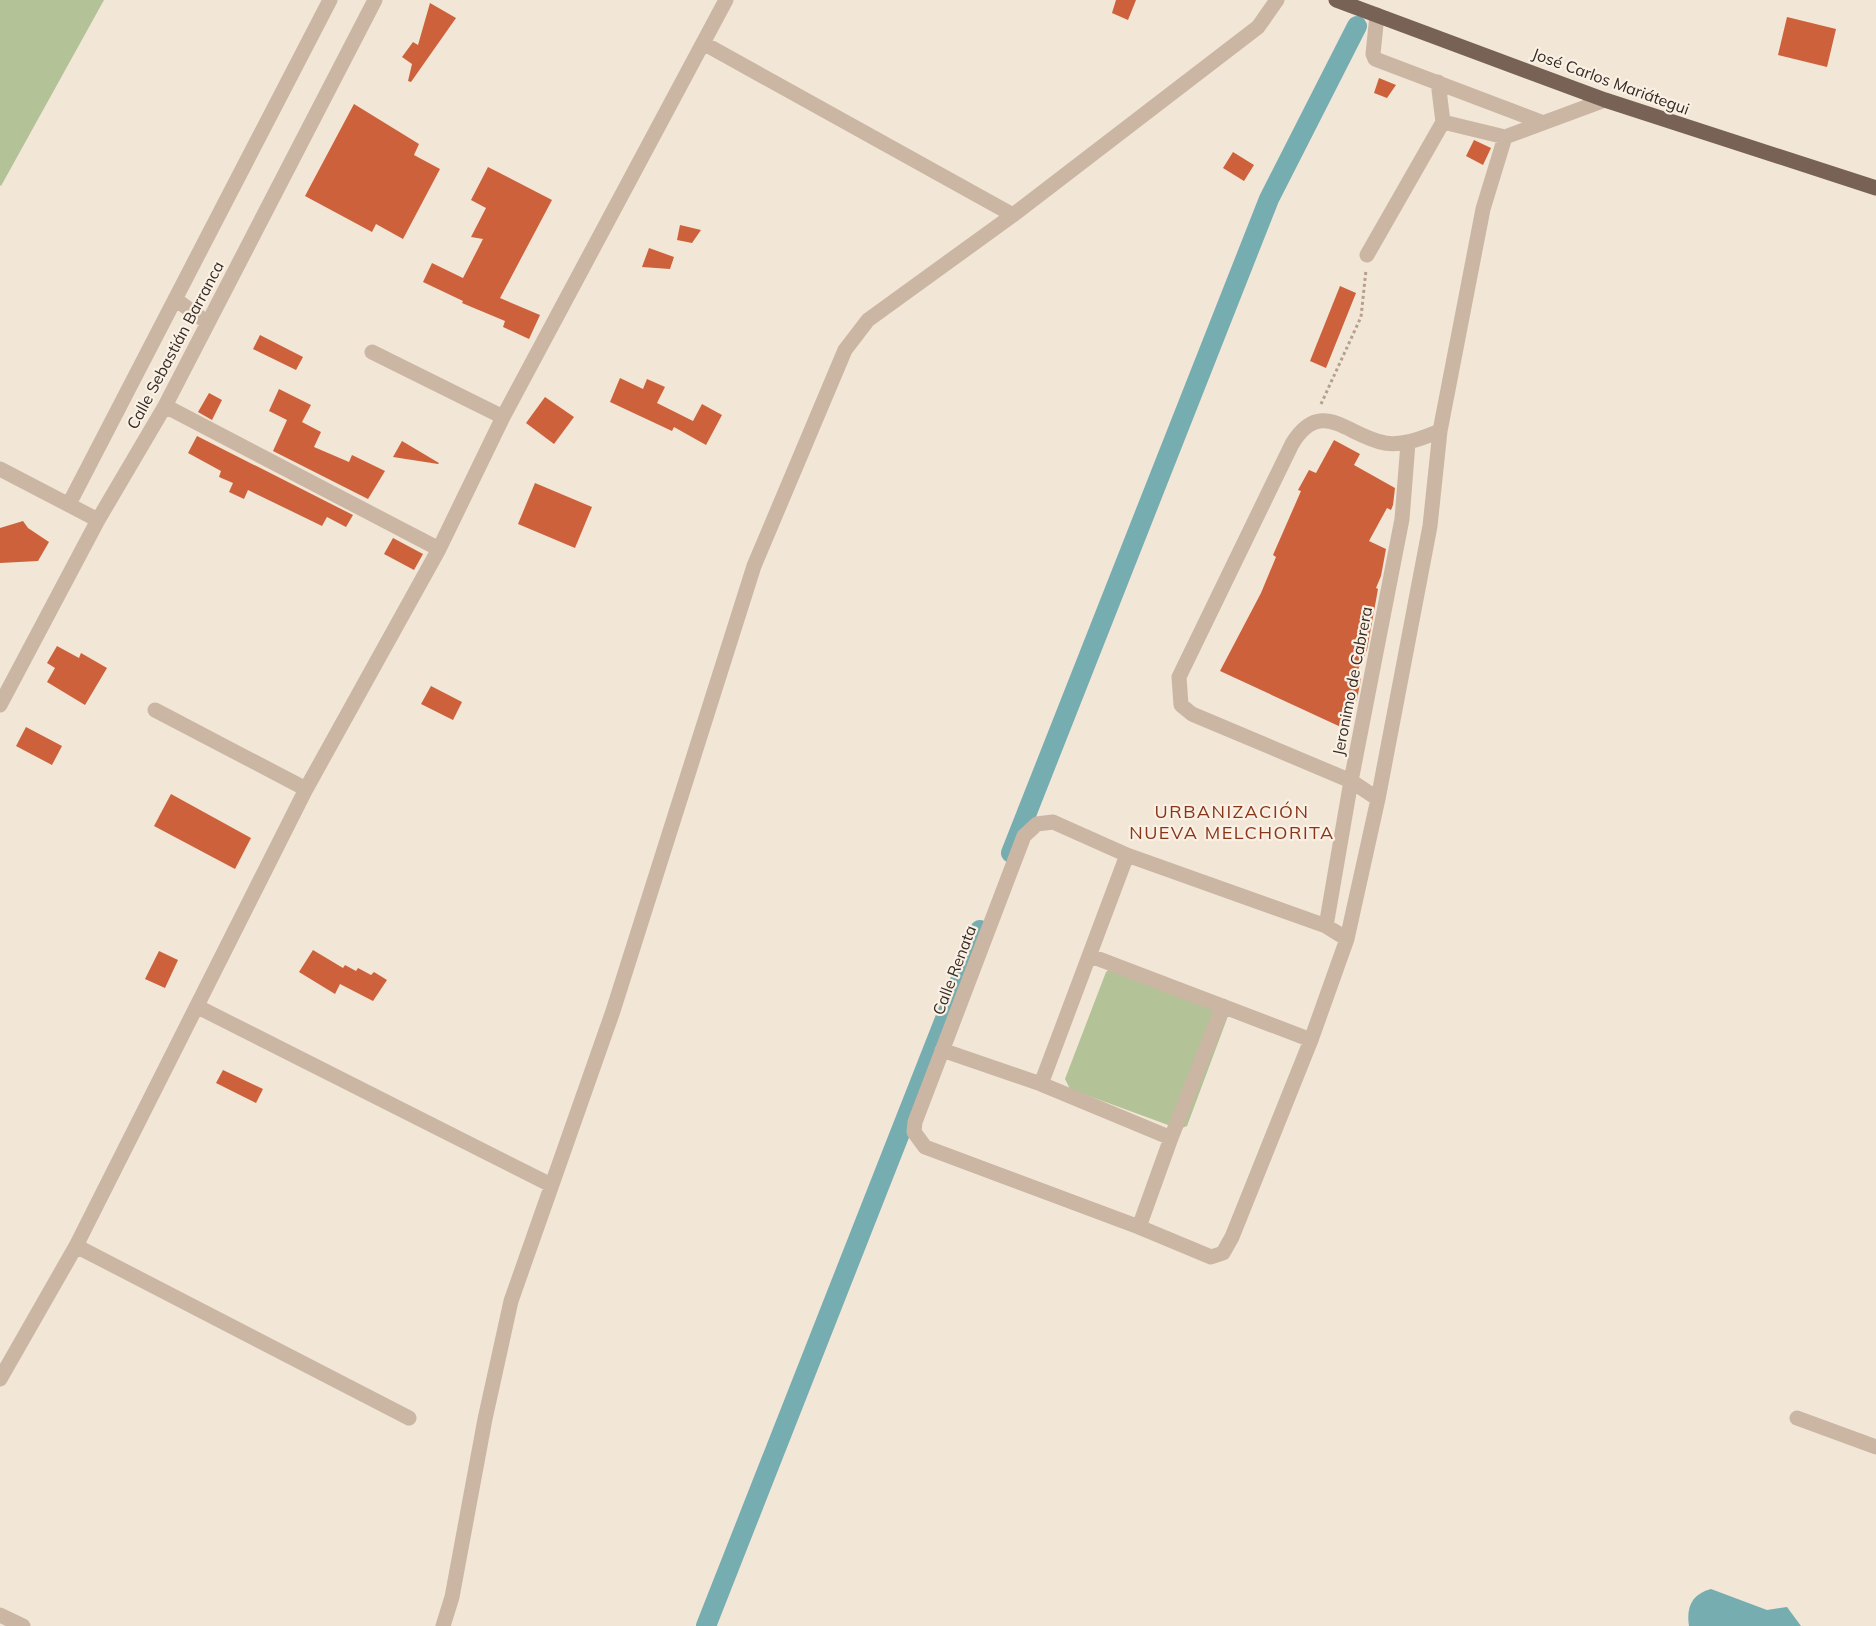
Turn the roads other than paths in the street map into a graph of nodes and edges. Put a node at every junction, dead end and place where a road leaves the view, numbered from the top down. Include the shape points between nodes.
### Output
1 (330, 0) edge
2 (375, 0) edge
3 (726, 0) edge
4 (1277, 0) edge
5 (1337, 0) edge
6 (1377, 15) junction
7 (703, 43) junction
8 (1438, 82) junction
9 (1605, 100) junction
10 (1443, 122) junction
11 (1541, 122) junction
12 (1505, 137) junction
13 (1876, 188) edge
14 (1013, 215) junction
15 (1368, 255) road end
16 (175, 299) junction
17 (208, 323) junction
18 (372, 352) dead end
19 (165, 406) junction
20 (503, 417) junction
21 (1440, 431) junction
22 (1408, 443) junction
23 (0, 469) edge
24 (69, 504) junction
25 (98, 520) junction
26 (439, 549) junction
27 (0, 705) edge
28 (155, 710) dead end
29 (1351, 781) junction
30 (306, 789) junction
31 (1378, 799) junction
32 (1126, 855) junction
33 (1326, 927) junction
34 (1347, 939) junction
35 (1090, 956) junction
36 (1223, 1006) junction
37 (198, 1007) junction
38 (1311, 1040) junction
39 (942, 1050) junction
40 (1041, 1084) junction
41 (1171, 1138) junction
42 (551, 1185) junction
43 (1139, 1227) junction
44 (76, 1246) junction
45 (0, 1379) edge
46 (409, 1418) dead end
47 (1797, 1418) dead end
48 (1876, 1447) edge
49 (0, 1615) edge
50 (23, 1626) edge
51 (443, 1626) edge

1 - 16 street
2 - 17 street, Calle Sebastián Barranca
3 - 7 street
4 - 14 street via 1258,27
5 - 6 main road, José Carlos Mariátegui
6 - 8 street via 1375,59
6 - 9 main road, José Carlos Mariátegui
7 - 14 street
7 - 20 street
8 - 10 street
8 - 11 street
9 - 11 street
9 - 13 main road, José Carlos Mariátegui
10 - 12 street
10 - 15 street
11 - 12 street
12 - 21 street via 1483,209
14 - 42 street via 868,320 845,350 754,566 613,1011
16 - 17 street
16 - 24 street
17 - 19 street, Calle Sebastián Barranca
18 - 20 street
19 - 25 street, Calle Sebastián Barranca
19 - 26 street
20 - 26 street
21 - 22 street
21 - 31 street via 1430,526
22 - 29 street, Jeronimo de Cabrera via 1402,519
22 - 29 street via 1385,443 1344,425 1315,420 1305,425 1292,444 1179,677 1181,705 1192,714
23 - 24 street
24 - 25 street
25 - 27 street, Calle Sebastián Barranca
26 - 30 street
28 - 30 street
29 - 31 street
29 - 33 street, Jeronimo de Cabrera
30 - 37 street
31 - 34 street
32 - 33 street
32 - 35 street
32 - 39 street, Calle Renata via 1053,822 1037,824 1024,836
33 - 34 street
34 - 38 street
35 - 36 street
35 - 40 street
36 - 38 street
36 - 41 street
37 - 42 street
37 - 44 street
38 - 43 street via 1232,1237 1222,1252 1211,1257
39 - 40 street
39 - 43 street, Calle Renata via 915,1122 914,1132 925,1147
40 - 41 street
41 - 43 street
42 - 51 street via 511,1301
44 - 45 street
44 - 46 street
47 - 48 street
49 - 50 street

